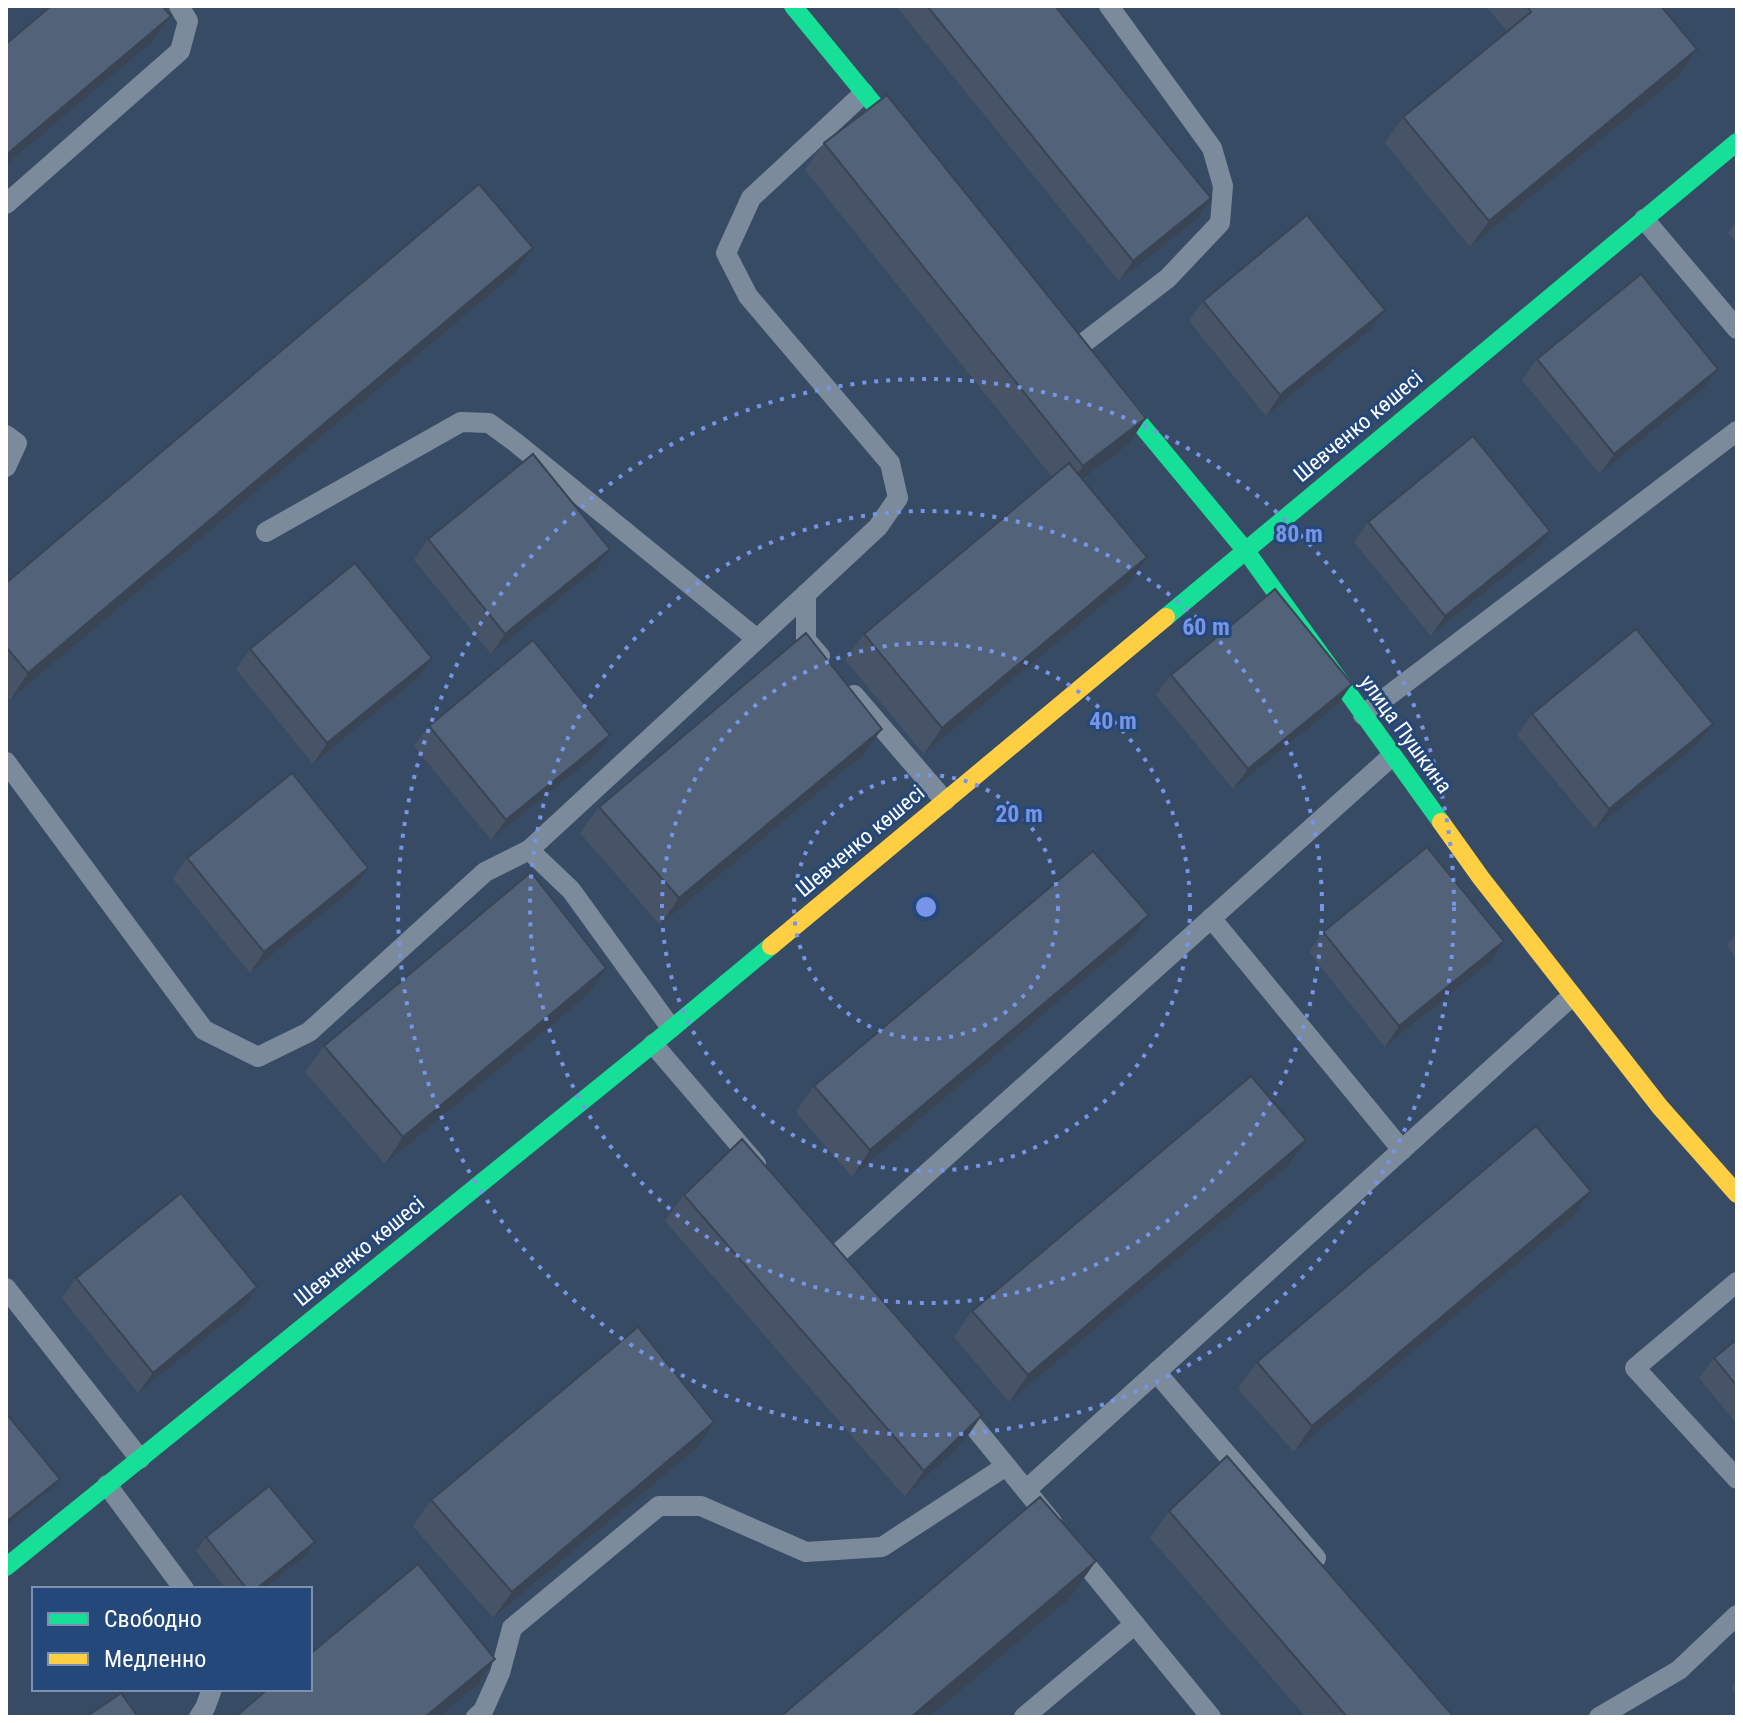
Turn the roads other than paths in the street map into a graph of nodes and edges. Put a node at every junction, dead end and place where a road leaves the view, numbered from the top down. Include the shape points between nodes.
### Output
1 (179, 6) edge
2 (793, 6) edge
3 (1109, 6) edge
4 (864, 93) junction
5 (1737, 142) edge
6 (925, 166) edge
7 (6, 204) edge
8 (1644, 219) junction
9 (1737, 329) edge
10 (1082, 354) joint
11 (1737, 431) edge
12 (6, 435) edge
13 (6, 467) edge
14 (266, 532) dead end
15 (1246, 551) junction
16 (806, 594) junction
17 (757, 639) junction
18 (1363, 715) junction
19 (1392, 756) junction
20 (6, 762) edge
21 (945, 801) junction
22 (529, 850) junction
23 (1211, 918) junction
24 (1572, 996) junction
25 (671, 1028) junction
26 (653, 1044) junction
27 (1402, 1150) junction
28 (764, 1174) edge
29 (1737, 1194) edge
30 (834, 1256) edge
31 (1737, 1282) edge
32 (6, 1288) edge
33 (1156, 1372) junction
34 (948, 1394) edge
35 (140, 1459) junction
36 (1006, 1466) junction
37 (1737, 1479) edge
38 (107, 1485) junction
39 (1026, 1490) junction
40 (6, 1567) edge
41 (1327, 1570) edge
42 (183, 1587) edge
43 (1737, 1615) edge
44 (1135, 1624) junction
45 (211, 1691) edge
46 (199, 1717) edge
47 (476, 1717) edge
48 (1024, 1717) edge
49 (1211, 1717) edge
50 (1599, 1717) edge

1 - 7 lane via 188,21 180,51
2 - 4 street
3 - 10 lane via 1212,148 1223,186 1220,223 1168,278
4 - 6 street
4 - 16 lane via 751,198 726,253 748,296 890,463 893,475 898,498 878,527
5 - 8 street, Шевченко көшесі
8 - 9 lane
8 - 15 street, Шевченко көшесі
10 - 15 street, улица Пушкина
11 - 18 lane
12 - 13 lane via 17,443
14 - 17 lane via 461,422 489,423
15 - 18 street, улица Пушкина
15 - 21 street, Шевченко көшесі
16 - 17 lane
16 - 21 lane via 806,640
17 - 22 lane
18 - 19 street, улица Пушкина
19 - 23 lane
19 - 24 street, улица Пушкина
20 - 22 lane via 204,1030 258,1057 309,1032 485,872
21 - 25 street, Шевченко көшесі
22 - 25 lane via 571,890
23 - 27 lane
23 - 30 lane
24 - 27 lane
24 - 29 street, улица Пушкина
25 - 26 street, Шевченко көшесі
26 - 28 lane
26 - 35 street, Шевченко көшесі
27 - 33 lane
31 - 37 lane via 1635,1368
32 - 35 lane
33 - 39 lane
33 - 41 lane
34 - 36 lane
35 - 38 street, Шевченко көшесі
36 - 39 lane
36 - 47 lane via 882,1547 806,1552 701,1506 659,1506 512,1628 500,1673
38 - 40 street, Шевченко көшесі
38 - 42 lane
39 - 44 lane
43 - 50 lane via 1679,1670
44 - 48 lane
44 - 49 lane
45 - 46 lane

